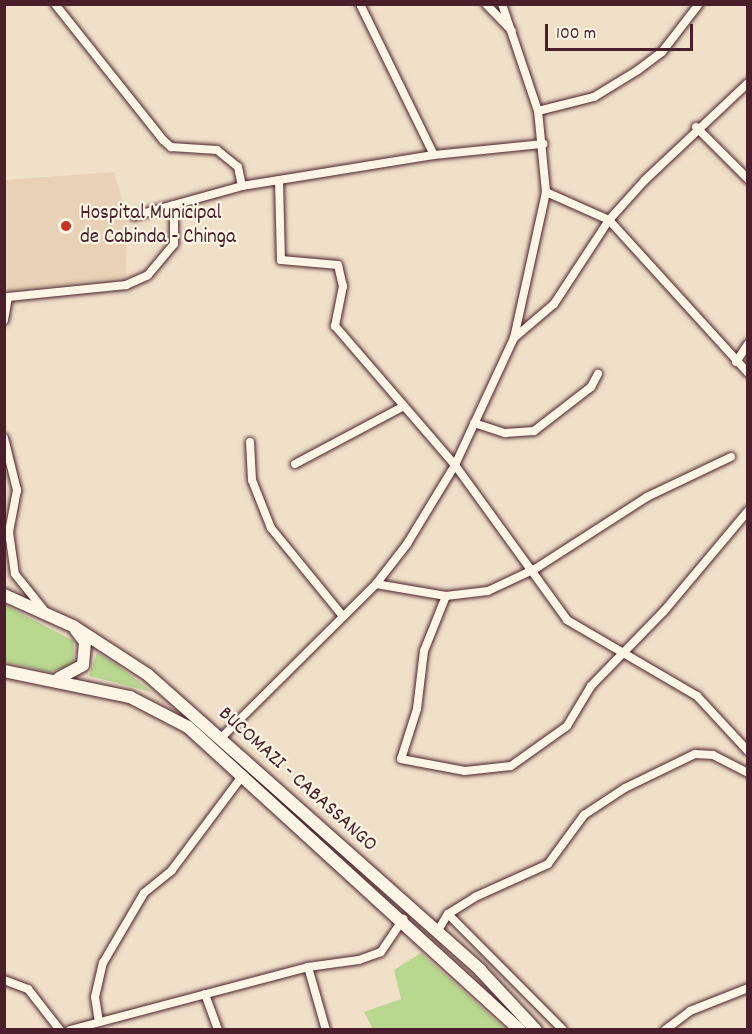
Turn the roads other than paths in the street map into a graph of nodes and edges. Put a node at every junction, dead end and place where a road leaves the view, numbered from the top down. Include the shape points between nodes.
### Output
1 (55, 4) edge
2 (360, 4) edge
3 (486, 4) edge
4 (502, 4) edge
5 (699, 4) edge
6 (516, 34) junction
7 (747, 82) edge
8 (538, 111) junction
9 (696, 127) junction
10 (543, 144) junction
11 (435, 155) junction
12 (747, 179) edge
13 (279, 180) junction
14 (242, 186) junction
15 (546, 192) junction
16 (174, 205) junction
17 (134, 216) dead end
18 (609, 220) junction
19 (4, 320) edge
20 (514, 338) junction
21 (747, 345) edge
22 (736, 362) junction
23 (747, 373) edge
24 (598, 374) dead end
25 (404, 406) junction
26 (474, 423) junction
27 (4, 438) edge
28 (250, 442) dead end
29 (731, 457) dead end
30 (295, 464) dead end
31 (455, 465) junction
32 (747, 511) edge
33 (7, 535) edge
34 (535, 569) junction
35 (376, 584) junction
36 (4, 595) edge
37 (446, 596) junction
38 (47, 612) junction
39 (342, 615) junction
40 (73, 626) junction
41 (619, 654) junction
42 (4, 671) edge
43 (49, 680) junction
44 (221, 738) junction
45 (747, 751) edge
46 (747, 772) edge
47 (243, 775) junction
48 (448, 914) junction
49 (403, 919) junction
50 (437, 932) junction
51 (308, 967) junction
52 (4, 980) edge
53 (747, 988) edge
54 (205, 994) junction
55 (99, 1022) junction
56 (60, 1029) edge
57 (70, 1029) edge
58 (218, 1029) edge
59 (326, 1029) edge
60 (520, 1029) edge
61 (536, 1029) edge
62 (563, 1029) edge
63 (665, 1029) edge

1 - 14 street via 163,140 171,147 217,150 238,167
2 - 11 street
3 - 6 street
4 - 6 street
5 - 8 street via 662,52 638,70 594,97
6 - 8 street
7 - 9 street
8 - 10 street
9 - 12 street
9 - 18 street
10 - 11 street
10 - 15 street
11 - 13 street
13 - 14 street
13 - 25 street via 281,260 338,265 343,286 335,326
14 - 16 street
15 - 18 street
15 - 20 street
16 - 17 street
16 - 19 street via 174,244 148,275 126,285 8,297
18 - 20 street via 567,288
18 - 22 street
20 - 26 street
21 - 22 street
22 - 23 street
24 - 26 street via 591,387 534,431 505,433
25 - 30 street
25 - 31 street
26 - 31 street
27 - 33 street via 17,490
28 - 39 street via 252,480 271,528
29 - 34 street via 647,497
31 - 34 street
31 - 35 street
32 - 41 street via 664,611
33 - 38 street via 15,574
34 - 37 street via 488,591
34 - 41 street via 567,620
35 - 37 street
35 - 39 street
36 - 38 main road, BUCOMAZI - CABASSANGO
37 - 41 street via 424,651 417,709 399,753 406,762 484,772 511,766 567,726
38 - 40 main road, BUCOMAZI - CABASSANGO
39 - 44 street
40 - 43 main road via 85,642 83,665 72,676
40 - 44 main road, BUCOMAZI - CABASSANGO via 147,674
41 - 45 street via 697,696
42 - 43 main road, BUCOMAZI - CABASSANGO
43 - 47 main road, BUCOMAZI - CABASSANGO via 159,709
44 - 50 main road, BUCOMAZI - CABASSANGO
46 - 48 street via 713,755 685,759 584,815 548,864
47 - 49 main road, BUCOMAZI - CABASSANGO
47 - 55 street via 171,870 144,893 103,963 95,997
48 - 50 street
48 - 62 street
49 - 51 street via 381,952
49 - 60 main road, BUCOMAZI - CABASSANGO
50 - 61 main road, BUCOMAZI - CABASSANGO
51 - 54 street
51 - 59 street
52 - 56 street via 28,989
53 - 63 street via 690,1011
54 - 55 street
54 - 58 street
55 - 57 street

